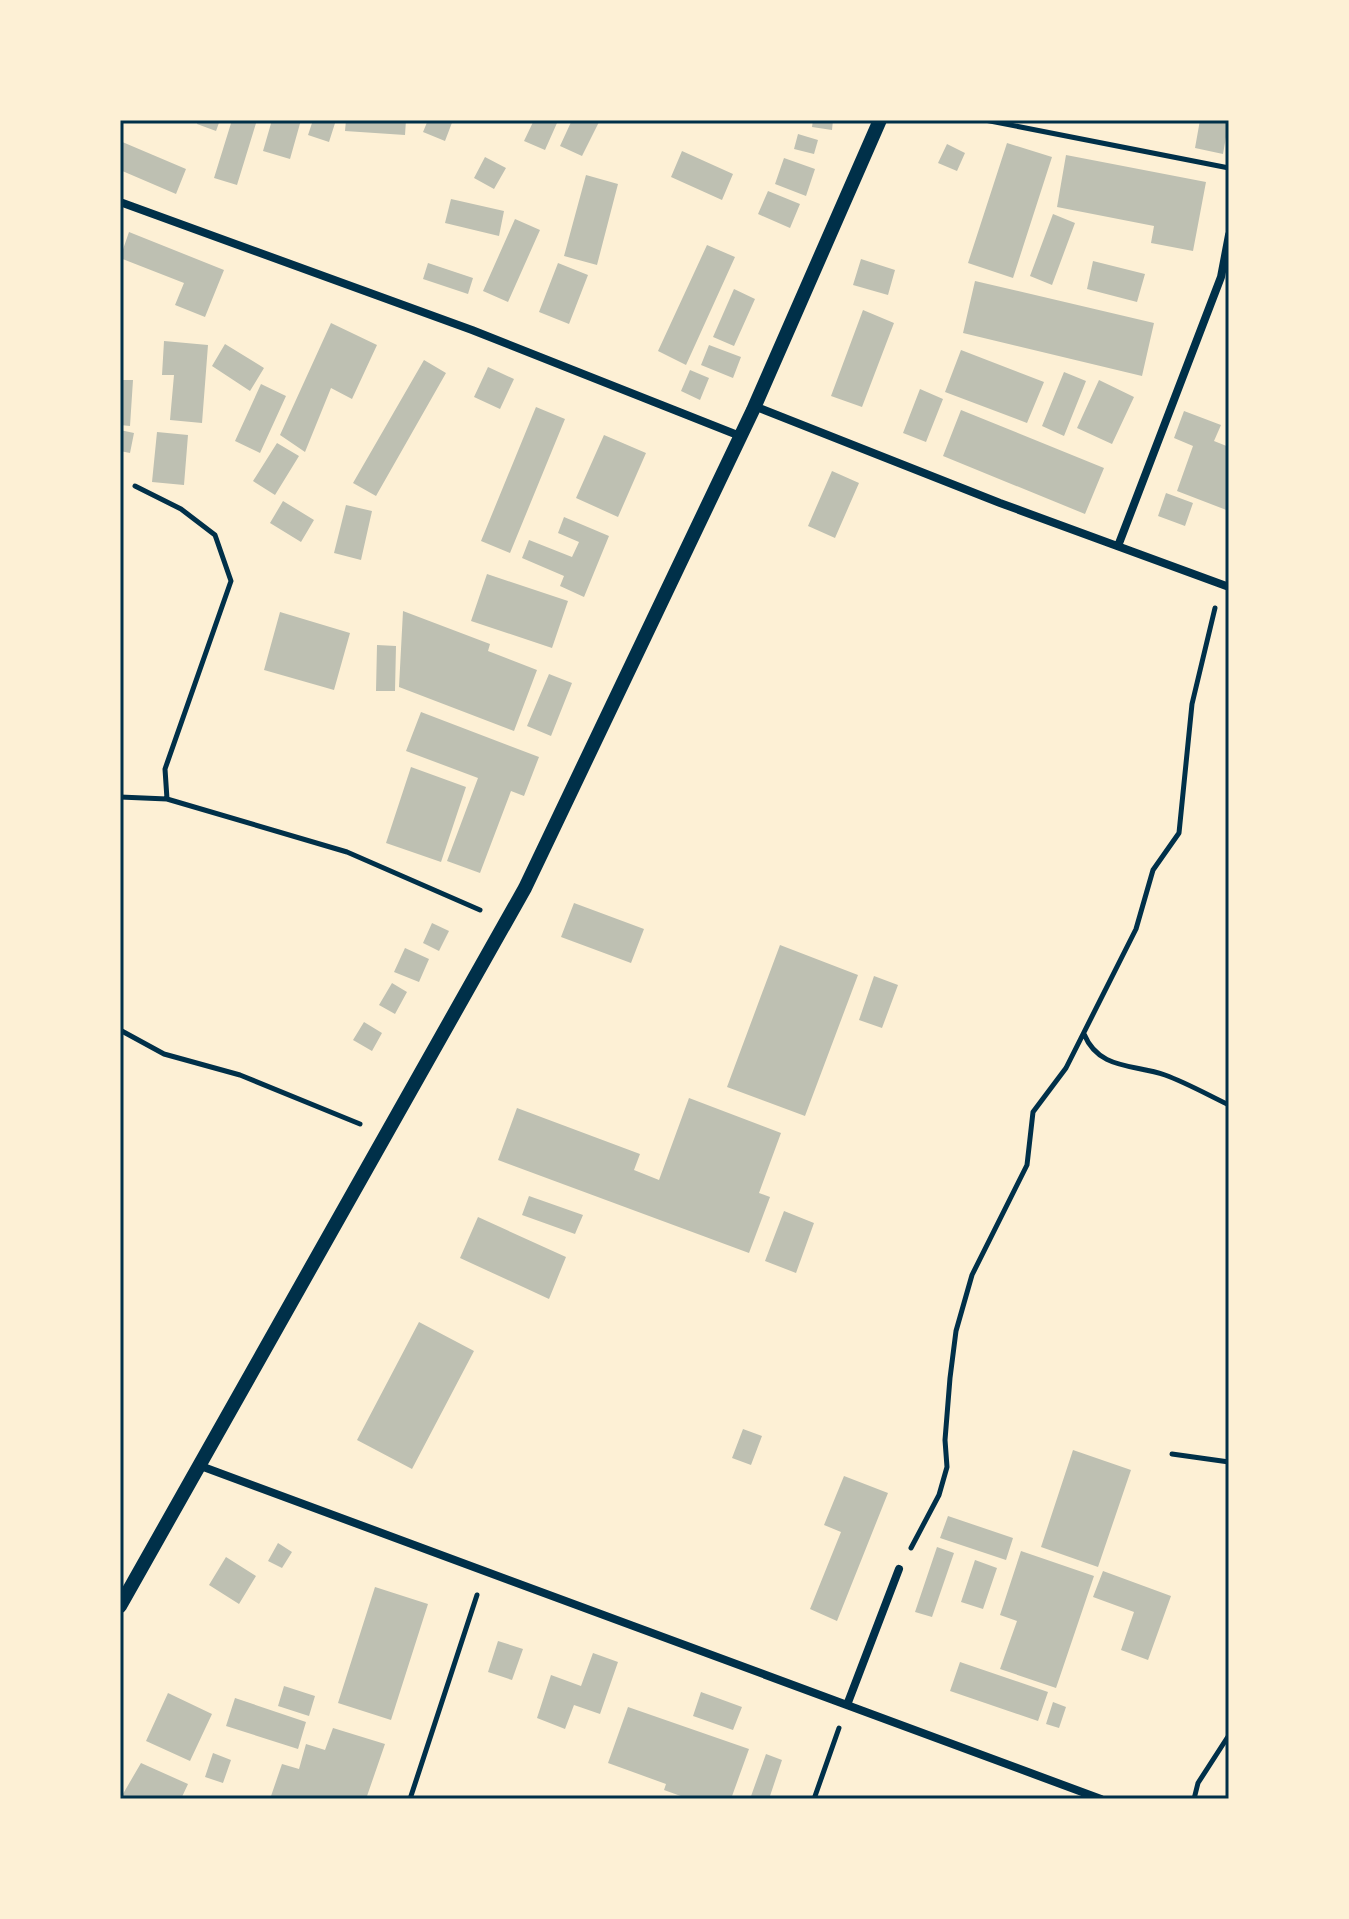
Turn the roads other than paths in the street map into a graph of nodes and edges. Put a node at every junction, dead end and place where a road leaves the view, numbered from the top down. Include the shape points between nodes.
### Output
1 (880, 120) edge
2 (120, 202) edge
3 (1229, 235) edge
4 (754, 406) junction
5 (740, 436) junction
6 (1118, 546) junction
7 (1225, 585) edge
8 (197, 1465) junction
9 (899, 1569) road end
10 (120, 1606) edge
11 (847, 1705) junction
12 (1101, 1799) edge

1 - 4 street
2 - 5 street via 472,330
3 - 6 street via 1221,277
4 - 5 street
4 - 6 street
5 - 8 street via 506,921
6 - 7 street
8 - 10 street
8 - 11 street
9 - 11 street
11 - 12 street

